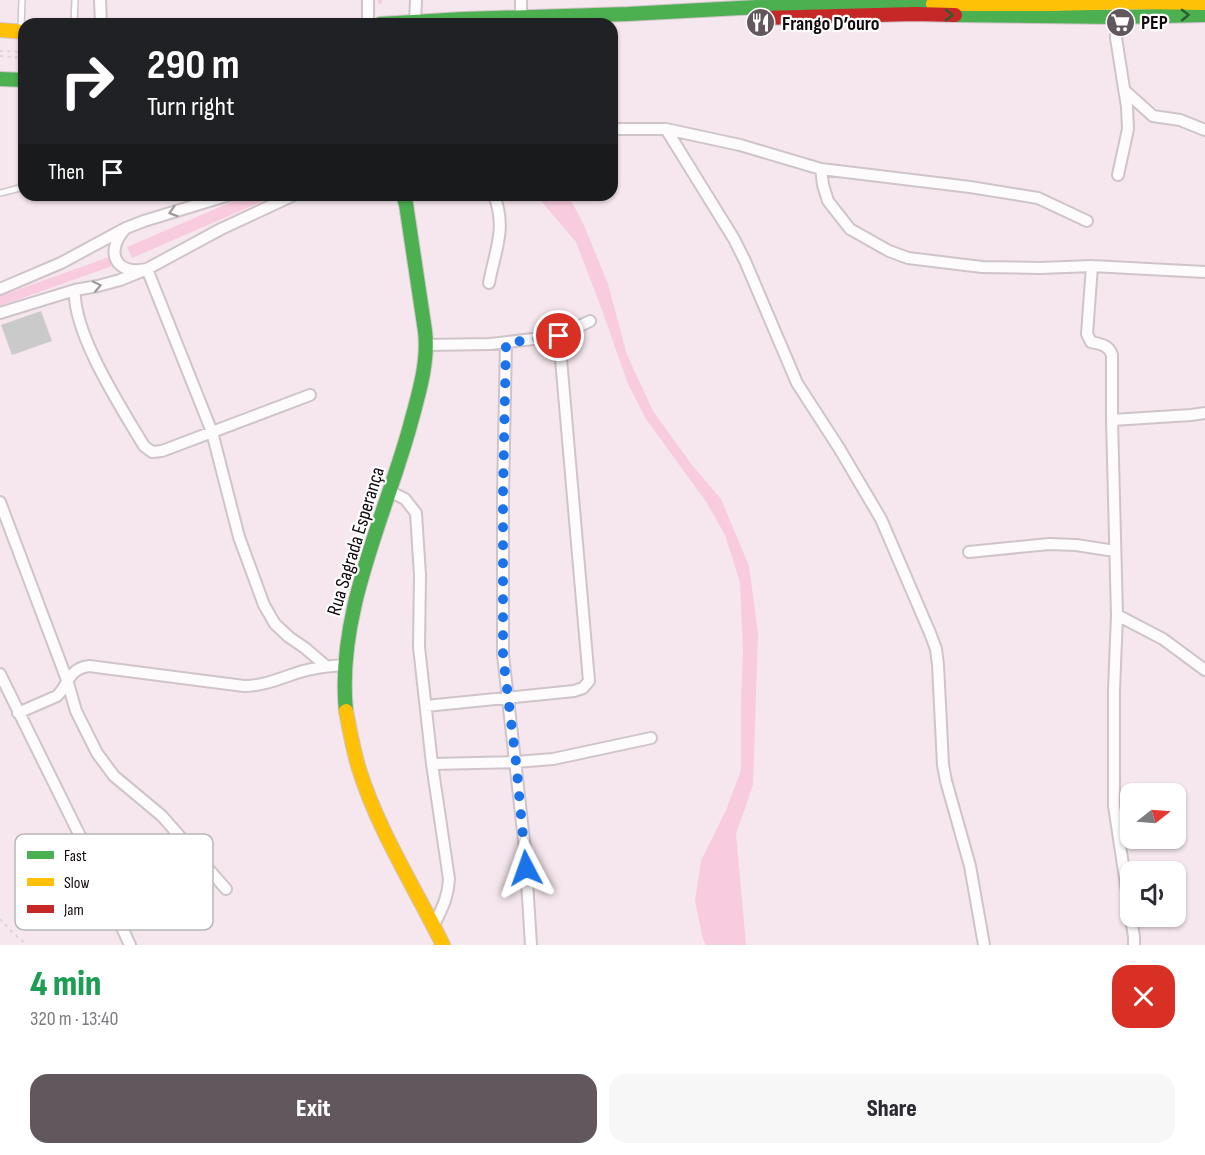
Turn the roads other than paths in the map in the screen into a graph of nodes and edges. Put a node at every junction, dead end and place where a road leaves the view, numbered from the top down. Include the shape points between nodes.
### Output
1 (22, 0) edge
2 (75, 0) edge
3 (100, 0) edge
4 (368, 0) edge
5 (416, 0) edge
6 (521, 0) edge
7 (1135, 1) edge
8 (862, 2) edge
9 (1205, 3) edge
10 (1205, 15) edge
11 (521, 17) junction
12 (1117, 17) junction
13 (22, 18) edge
14 (74, 18) edge
15 (101, 18) edge
16 (368, 18) edge
17 (421, 18) edge
18 (492, 18) edge
19 (618, 23) edge
20 (0, 30) edge
21 (18, 32) edge
22 (0, 79) edge
23 (18, 80) edge
24 (18, 81) edge
25 (0, 84) edge
26 (1124, 90) junction
27 (618, 129) edge
28 (666, 129) junction
29 (1205, 130) edge
30 (821, 169) junction
31 (1118, 175) dead end
32 (18, 188) edge
33 (0, 193) edge
34 (209, 201) edge
35 (281, 201) edge
36 (404, 201) edge
37 (496, 201) edge
38 (1087, 221) dead end
39 (126, 228) junction
40 (1092, 266) junction
41 (147, 269) junction
42 (1205, 272) edge
43 (489, 283) dead end
44 (0, 289) edge
45 (75, 290) junction
46 (0, 313) edge
47 (590, 321) dead end
48 (559, 336) junction
49 (506, 343) junction
50 (426, 345) junction
51 (310, 395) dead end
52 (1205, 413) edge
53 (1112, 420) junction
54 (212, 432) junction
55 (391, 492) junction
56 (0, 502) edge
57 (1115, 551) junction
58 (969, 552) dead end
59 (1117, 615) junction
60 (345, 665) junction
61 (326, 666) junction
62 (1205, 670) edge
63 (0, 674) edge
64 (67, 680) junction
65 (509, 698) junction
66 (426, 706) junction
67 (18, 713) junction
68 (651, 738) dead end
69 (516, 762) junction
70 (432, 764) junction
71 (79, 834) edge
72 (178, 834) edge
73 (213, 874) edge
74 (226, 889) dead end
75 (434, 925) junction
76 (123, 930) edge
77 (130, 945) edge
78 (443, 945) edge
79 (531, 945) edge
80 (984, 945) edge
81 (1134, 945) edge

1 - 13 lane
2 - 14 lane
3 - 15 street
4 - 16 street
5 - 17 street
6 - 11 street
7 - 8 main road
7 - 9 main road
8 - 11 main road
12 -> 10 main road
11 - 18 main road
19 -> 12 main road via 915,14
12 - 26 street
20 - 21 main road
22 - 23 main road
24 - 25 main road
26 - 29 street via 1154,116 1180,120
26 - 31 street via 1128,129
27 - 28 street
28 - 30 street
28 - 80 street via 734,239 797,383 881,519 930,633 938,665 943,765
30 - 38 street via 1038,198
30 - 40 street via 828,201 850,230 899,255 982,267
32 - 33 lane
34 -> 39 street
35 - 41 street
36 - 50 main road, Rua Sagrada Esperança
37 - 43 street via 501,233
39 - 41 street via 114,249 118,262 127,270
39 - 44 street
40 - 42 street
40 - 53 street via 1086,334 1091,342 1106,346 1112,355
45 -> 41 street
41 - 54 street
45 - 46 street
45 - 54 street via 86,338 144,446 157,453
47 - 48 street
48 - 49 street
48 - 65 street via 589,681 574,691
49 - 50 street
49 - 65 street via 503,656
50 - 55 main road, Rua Sagrada Esperança
51 - 54 street
52 - 53 street
53 - 57 street
54 - 61 street via 239,537 264,605 275,624
55 - 60 main road, Rua Sagrada Esperança via 362,577 350,623
55 - 66 street via 405,499 416,513 419,647
56 - 64 street
57 - 58 street via 1049,544
57 - 59 street
59 - 62 street via 1163,639
59 - 81 street via 1114,806
60 - 61 street
60 - 75 main road, Rua Sagrada Esperança via 346,709 361,774 388,840
61 - 64 street via 255,686 89,666 76,669
63 - 67 street
64 - 67 street via 57,696
64 - 72 street via 76,711 97,753 114,776
65 - 66 street
65 - 69 street
66 - 70 street
67 - 71 street
68 - 69 street via 553,759
69 - 70 street
69 - 79 street
70 - 75 street via 449,879 446,903
73 - 74 street
75 - 78 main road, Rua Sagrada Esperança
76 - 77 street

